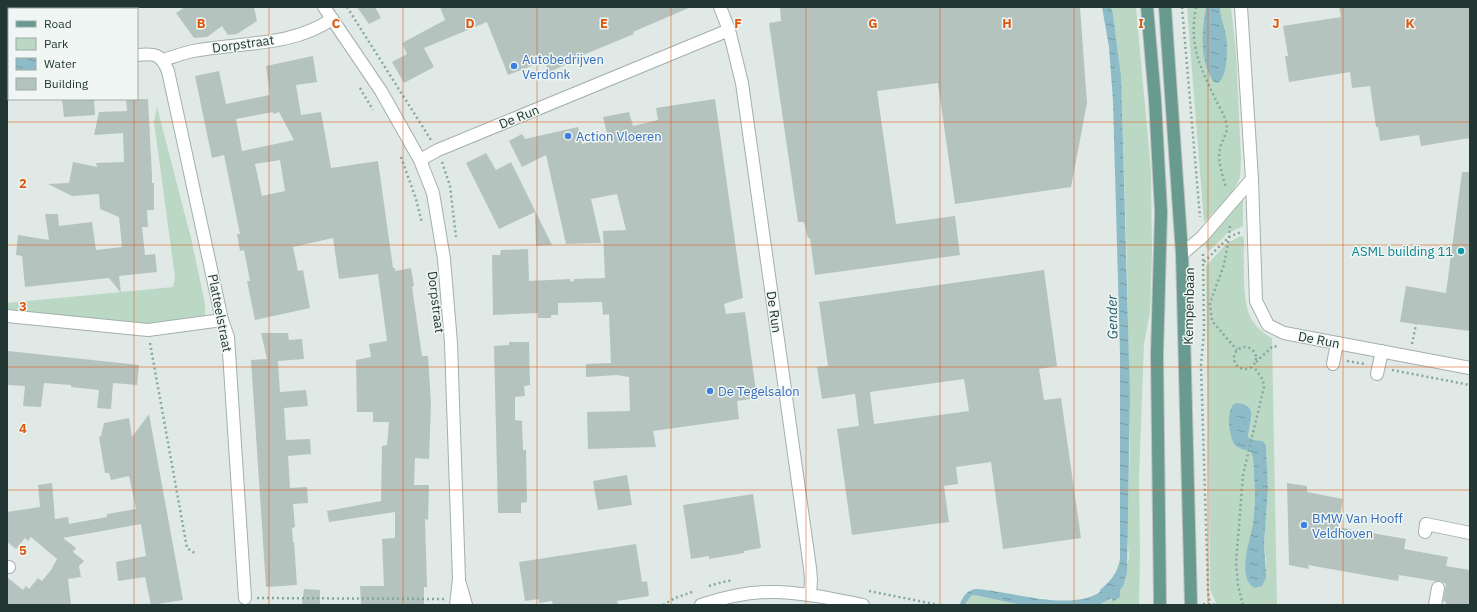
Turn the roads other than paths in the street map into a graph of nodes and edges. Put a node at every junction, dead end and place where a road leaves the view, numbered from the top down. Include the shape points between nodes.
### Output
1 (324, 7) edge
2 (720, 7) edge
3 (1147, 7) edge
4 (1165, 7) edge
5 (1241, 7) edge
6 (332, 19) junction
7 (729, 30) junction
8 (138, 55) edge
9 (163, 60) junction
10 (420, 160) junction
11 (1252, 179) junction
12 (1182, 254) junction
13 (7, 316) edge
14 (222, 320) junction
15 (1337, 343) junction
16 (1382, 352) junction
17 (1333, 361) road end
18 (1470, 368) edge
19 (1377, 370) road end
20 (1425, 532) dead end
21 (1470, 533) edge
22 (458, 579) junction
23 (1438, 588) dead end
24 (810, 594) junction
25 (245, 598) road end
26 (451, 602) edge
27 (466, 605) edge
28 (701, 605) edge
29 (863, 605) edge
30 (1160, 605) edge
31 (1191, 605) edge
32 (1435, 605) edge

1 - 6 street, Dorpstraat
2 - 7 street, De Run
3 - 30 main road via 1155,100 1160,212 1157,355
4 - 12 main road, Kempenbaan
5 - 11 street, De Run
6 - 9 street, Dorpstraat via 322,26 294,36 268,42 192,51
6 - 10 street, Dorpstraat via 381,91
7 - 10 street, De Run via 438,150
7 - 24 street, De Run via 742,83 810,568
8 - 9 street via 155,55
9 - 14 street, Platteelstraat via 168,71
10 - 22 street, Dorpstraat via 433,193 444,259 451,343
11 - 12 street via 1202,237
11 - 15 street, De Run via 1256,301 1268,324 1284,333
12 - 31 main road, Kempenbaan
13 - 14 street via 148,330
14 - 25 street, Platteelstraat via 228,337
15 - 16 street, De Run
15 - 17 street
16 - 18 street, De Run
16 - 19 street
20 - 21 street via 1426,524
22 - 26 street, Dorpstraat
22 - 27 street, Dorpstraat
23 - 32 street
24 - 28 street via 752,593
24 - 29 street

